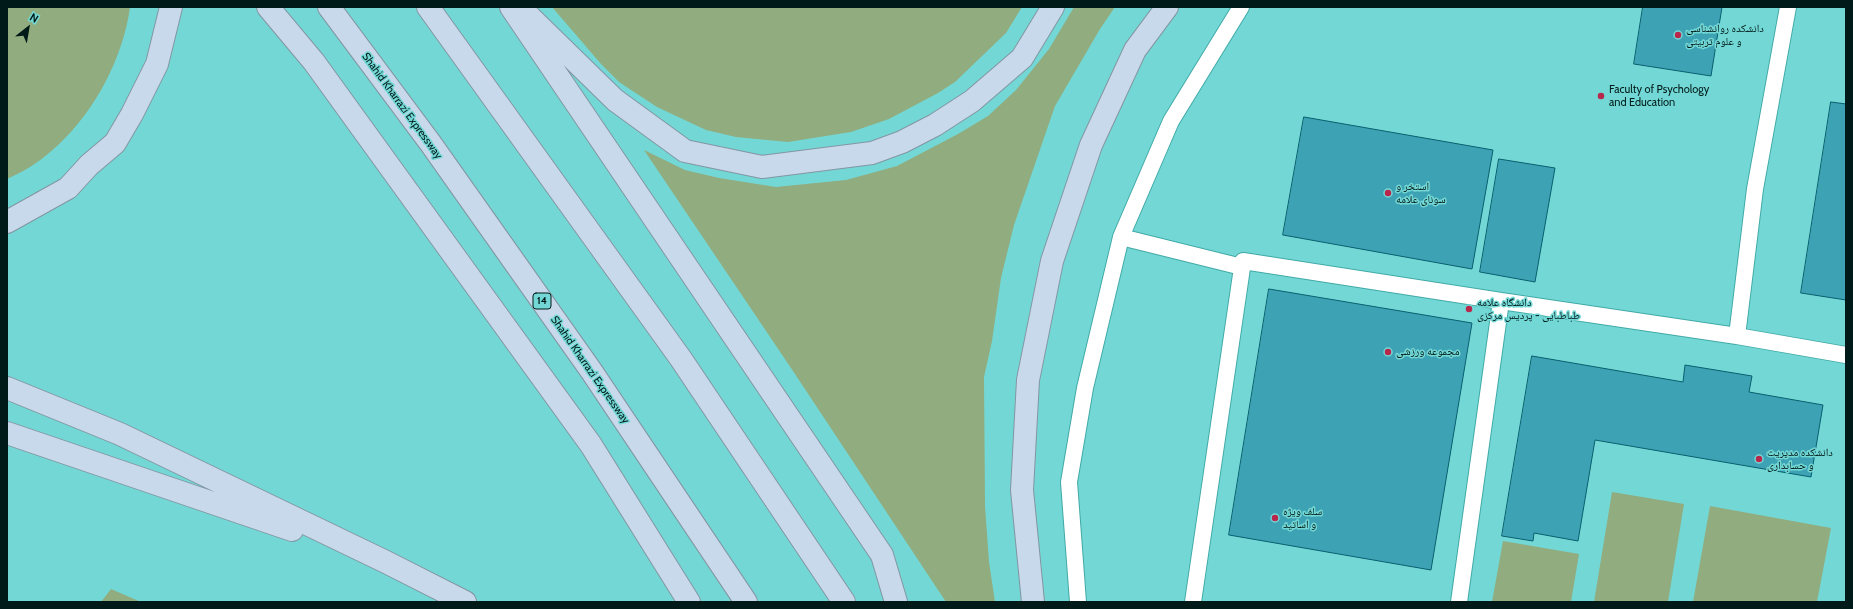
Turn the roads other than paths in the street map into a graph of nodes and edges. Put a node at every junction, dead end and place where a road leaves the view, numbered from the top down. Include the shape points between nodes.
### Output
1 (171, 7) edge
2 (268, 7) edge
3 (329, 7) edge
4 (428, 7) edge
5 (511, 7) edge
6 (520, 7) edge
7 (1053, 7) edge
8 (1167, 7) edge
9 (1241, 7) edge
10 (1788, 7) edge
11 (7, 222) edge
12 (1121, 237) junction
13 (1242, 267) junction
14 (1501, 301) junction
15 (1737, 336) junction
16 (1846, 355) edge
17 (7, 388) edge
18 (7, 433) edge
19 (386, 562) junction
20 (465, 602) edge
21 (689, 602) edge
22 (746, 602) edge
23 (844, 602) edge
24 (896, 602) edge
25 (1033, 602) edge
26 (1078, 602) edge
27 (1193, 602) edge
28 (1459, 602) edge

1 - 11 highway via 157,64 115,143 89,165 68,188
2 - 21 highway via 314,62 591,445
3 - 22 highway, Shahid Kharrazi Expressway / 14 via 431,144 592,372
4 - 23 highway via 681,359
5 - 24 highway via 882,555
6 - 7 highway via 615,100 685,151 762,167 872,153 902,142 935,125 972,101 1022,58
8 - 25 highway via 1135,50 1091,145 1052,261 1028,380 1022,490
9 - 12 lane via 1171,121
10 - 15 lane via 1755,189
12 - 13 lane
12 - 26 lane via 1085,388 1069,482
13 - 14 lane via 1242,260
13 - 27 lane
14 - 15 lane
14 - 28 lane
15 - 16 lane
17 - 19 highway via 120,434
18 - 19 highway
19 - 20 highway

